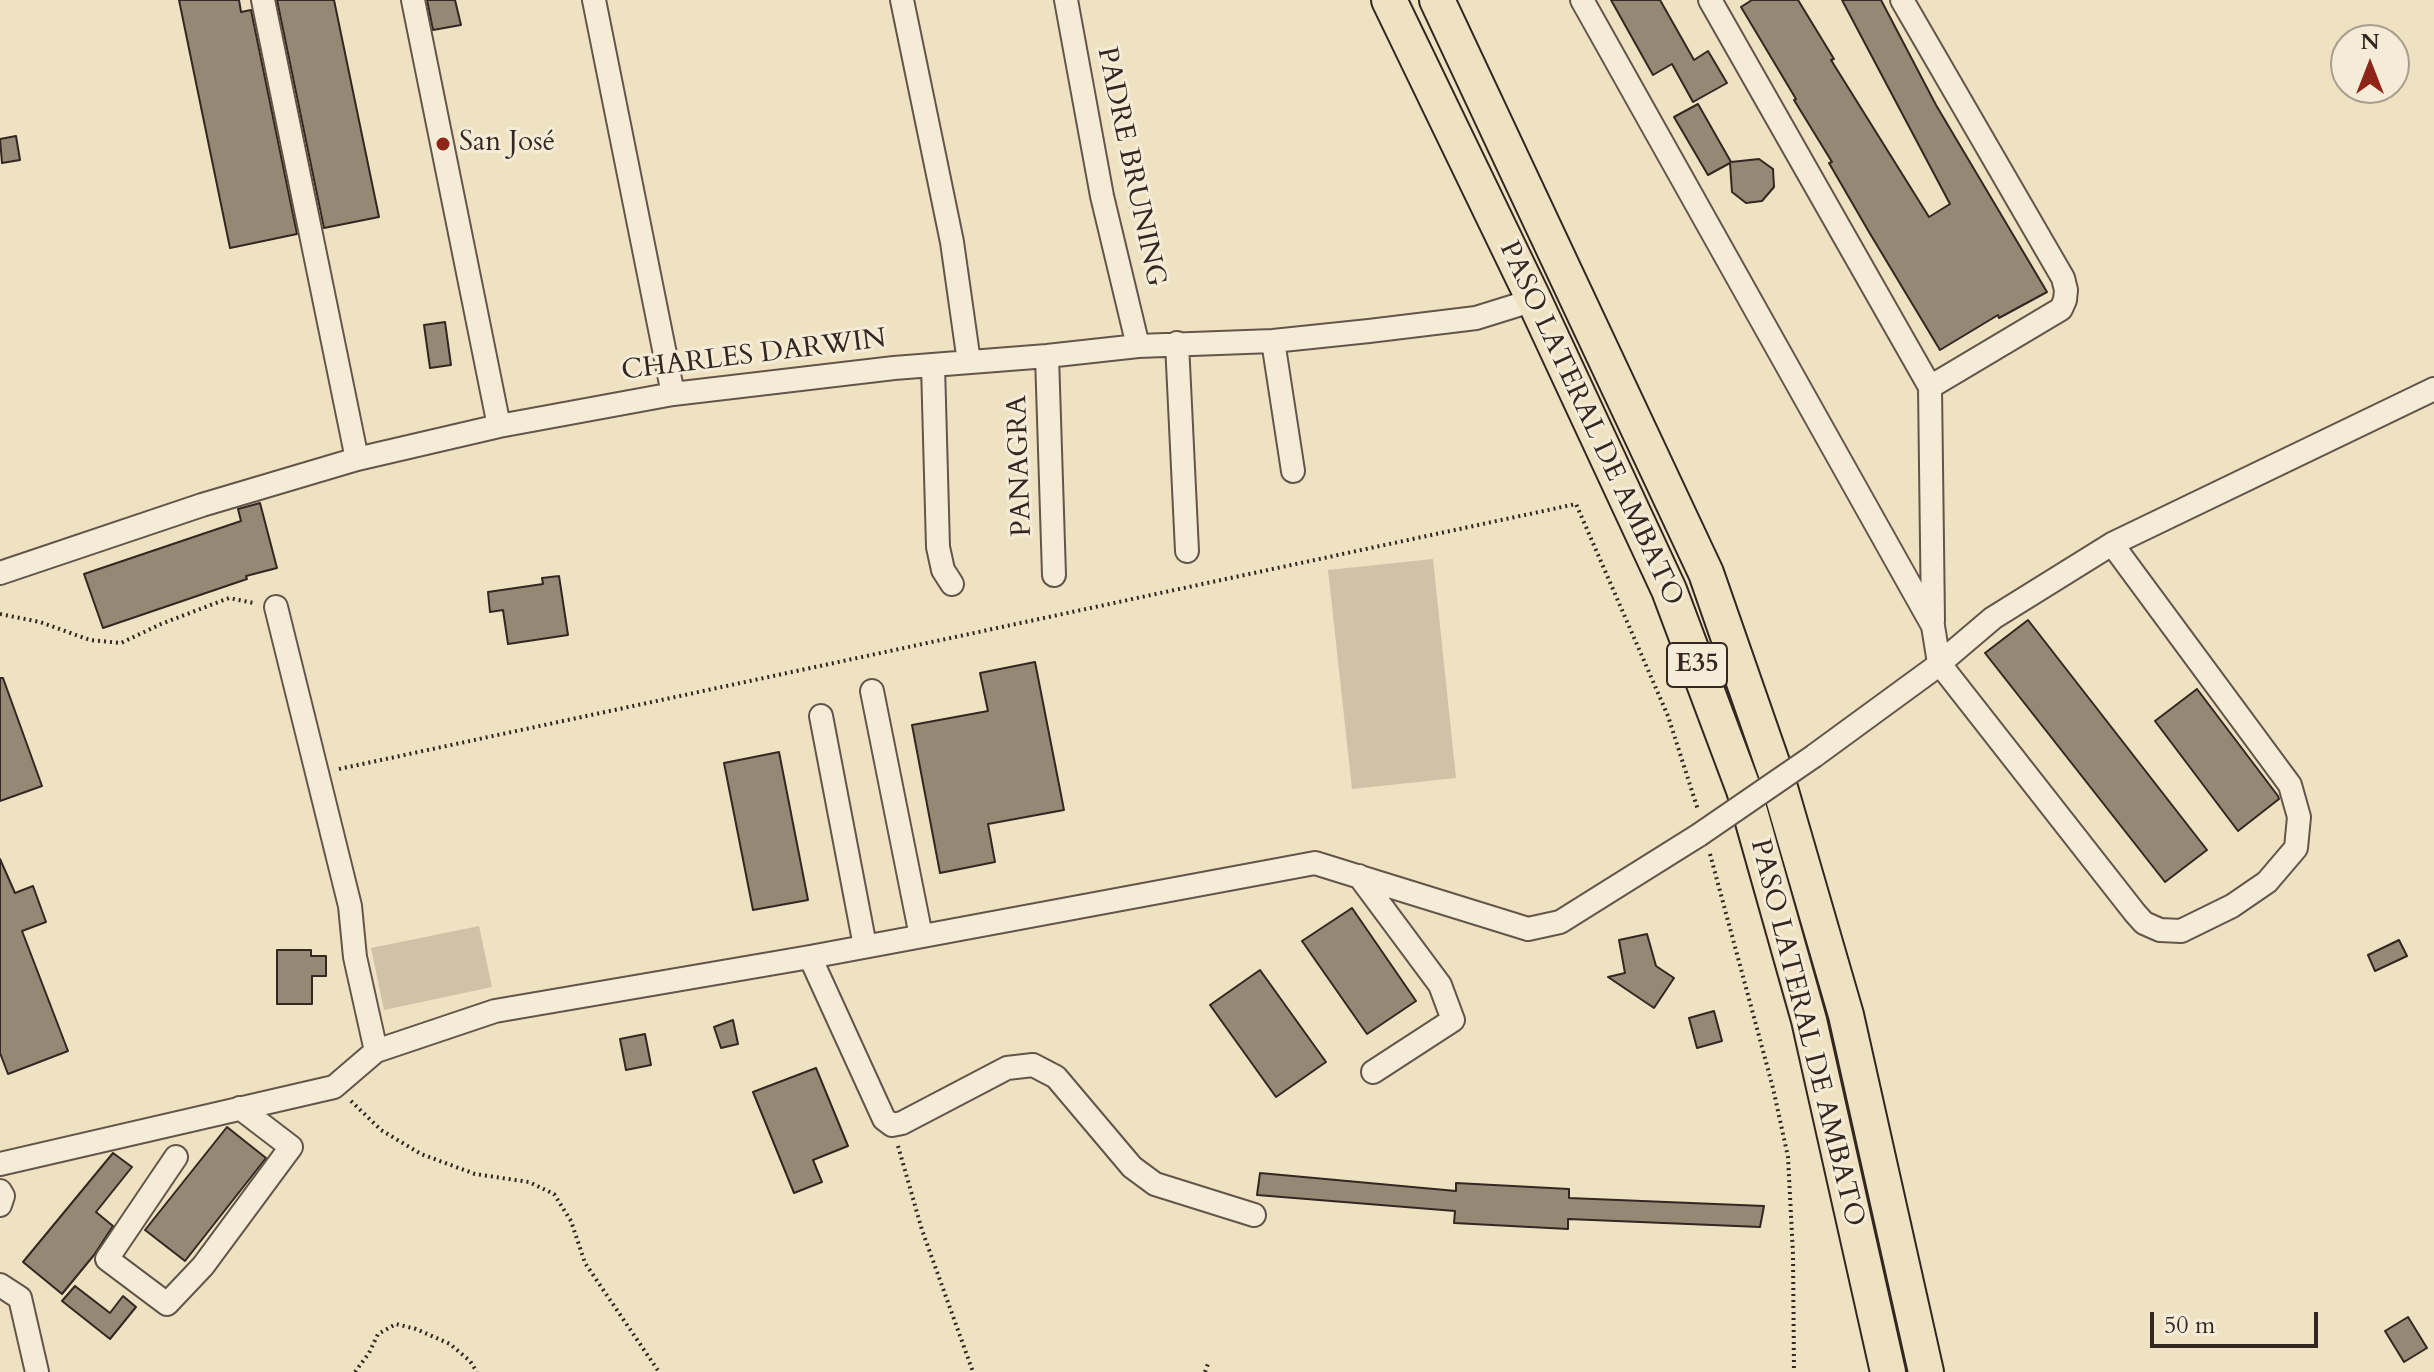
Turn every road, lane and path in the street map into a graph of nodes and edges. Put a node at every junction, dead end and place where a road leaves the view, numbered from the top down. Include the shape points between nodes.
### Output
1 (263, 0) edge
2 (413, 0) edge
3 (594, 0) edge
4 (902, 0) edge
5 (1066, 0) edge
6 (1389, 0) edge
7 (1582, 0) edge
8 (1710, 0) edge
9 (1902, 0) edge
10 (1442, 11) edge
11 (1408, 41) junction
12 (1534, 300) junction
13 (1273, 341) junction
14 (1177, 343) junction
15 (1138, 346) junction
16 (1047, 356) junction
17 (969, 362) junction
18 (933, 366) junction
19 (1930, 387) junction
20 (2434, 389) edge
21 (673, 394) junction
22 (499, 426) junction
23 (357, 459) junction
24 (1293, 471) dead end
25 (2112, 544) junction
26 (1187, 551) dead end
27 (0, 573) edge
28 (1054, 575) dead end
29 (952, 584) dead end
30 (276, 607) joint
31 (0, 614) edge
32 (1933, 626) junction
33 (1939, 663) junction
34 (872, 691) dead end
35 (821, 716) dead end
36 (317, 774) junction
37 (1703, 835) junction
38 (1359, 876) junction
39 (921, 936) junction
40 (865, 946) junction
41 (810, 957) junction
42 (376, 1051) junction
43 (1373, 1072) dead end
44 (334, 1087) junction
45 (240, 1108) junction
46 (892, 1125) junction
47 (176, 1157) dead end
48 (0, 1164) edge
49 (0, 1191) edge
50 (0, 1205) edge
51 (1254, 1215) dead end
52 (0, 1285) edge
53 (1209, 1361) dead end
54 (37, 1372) edge
55 (355, 1372) edge
56 (477, 1372) edge
57 (659, 1372) edge
58 (973, 1372) edge
59 (1205, 1372) edge
60 (1794, 1372) edge
61 (1888, 1372) edge
62 (1926, 1372) edge

1 - 23 street
2 - 22 street
3 - 21 street
4 - 17 street via 952,242
5 - 15 street, PADRE BRUNING via 1102,196
6 - 11 highway, PASO LATERAL DE AMBATO / E35
7 - 32 street
8 - 19 street
9 - 19 street via 2066,290 2061,309
10 - 11 highway
10 - 62 highway, PASO LATERAL DE AMBATO / E35 via 1711,587 1776,774 1846,1015
11 - 12 highway, PASO LATERAL DE AMBATO / E35
12 - 13 street, CHARLES DARWIN via 1476,318
12 - 61 highway, PASO LATERAL DE AMBATO / E35 via 1669,590 1744,790 1809,1020
13 - 14 street, CHARLES DARWIN
13 - 24 street
14 - 15 street, CHARLES DARWIN
14 - 26 street
15 - 16 street, CHARLES DARWIN
16 - 17 street, CHARLES DARWIN
16 - 28 street, PANAGRA
17 - 18 street, CHARLES DARWIN
18 - 21 street, CHARLES DARWIN
18 - 29 street via 938,547
19 - 32 street
20 - 25 street
21 - 22 street, CHARLES DARWIN
22 - 23 street, CHARLES DARWIN
23 - 27 street, CHARLES DARWIN
25 - 33 street via 1993,618
25 - 33 street via 2290,785 2299,817 2296,848 2254,891 2181,931 2144,923
30 - 31 path via 229,598 121,643 90,640
30 - 36 street
32 - 33 street
33 - 37 street, bridge
34 - 39 street
35 - 40 street
36 - 37 path via 1576,504 1668,716
36 - 42 street via 350,906 355,957
37 - 38 street via 1560,922 1528,929
37 - 60 path via 1788,1157
38 - 39 street via 1315,863
38 - 43 street via 1440,985 1453,1020
39 - 40 street
40 - 41 street
41 - 42 street via 495,1011
41 - 46 street via 884,1119
42 - 44 street
44 - 45 street
44 - 57 path via 381,1130 421,1154 475,1174 529,1182 554,1194 571,1221 585,1263
45 - 47 street via 291,1147 203,1266 167,1304 107,1259
45 - 48 street
46 - 51 street via 1007,1068 1033,1065 1056,1077 1132,1167 1155,1184
46 - 58 path via 922,1230
49 - 50 street
52 - 54 street via 20,1298
53 - 59 path
55 - 56 path via 378,1334 396,1324 450,1344

